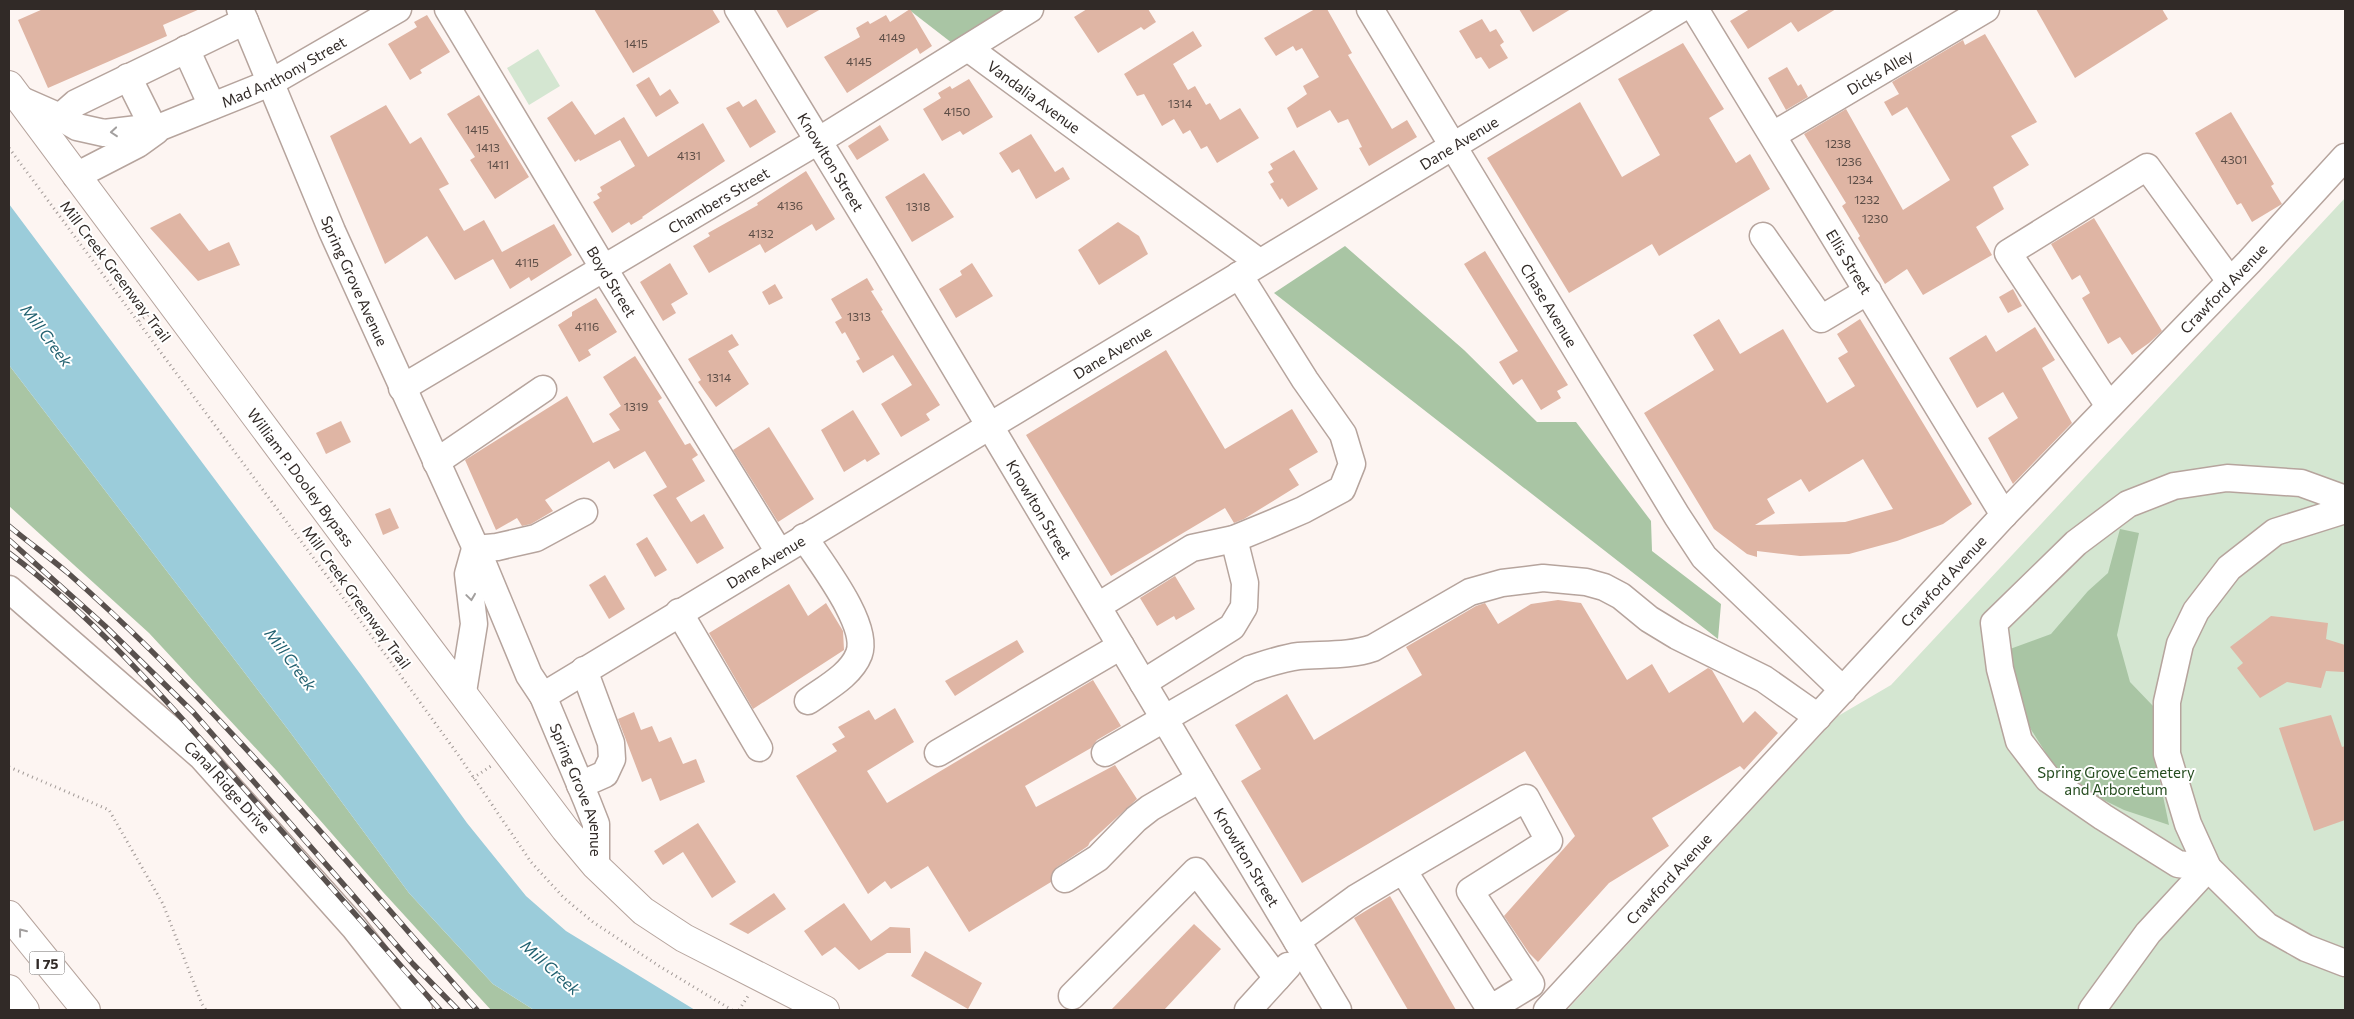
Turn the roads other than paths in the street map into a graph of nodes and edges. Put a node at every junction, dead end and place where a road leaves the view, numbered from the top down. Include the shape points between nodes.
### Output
1 (398, 9) edge
2 (448, 9) edge
3 (738, 9) edge
4 (1030, 9) edge
5 (1370, 9) edge
6 (1680, 9) edge
7 (1695, 9) edge
8 (1986, 9) edge
9 (242, 15) edge
10 (186, 48) junction
11 (968, 48) junction
12 (128, 77) junction
13 (270, 83) junction
14 (14, 92) edge
15 (212, 106) junction
16 (60, 117) junction
17 (158, 126) junction
18 (1774, 135) junction
19 (818, 141) junction
20 (1452, 145) junction
21 (2345, 157) edge
22 (76, 176) junction
23 (1763, 236) dead end
24 (1249, 268) junction
25 (604, 269) junction
26 (2230, 281) junction
27 (1868, 291) junction
28 (402, 388) junction
29 (543, 389) dead end
30 (2110, 406) junction
31 (989, 426) junction
32 (436, 462) junction
33 (2345, 499) edge
34 (2345, 510) edge
35 (584, 512) dead end
36 (2004, 515) junction
37 (804, 537) junction
38 (1234, 538) junction
39 (475, 549) junction
40 (779, 552) junction
41 (9, 589) edge
42 (1098, 606) junction
43 (679, 612) junction
44 (1121, 646) junction
45 (584, 670) junction
46 (1143, 683) junction
47 (1842, 690) junction
48 (463, 692) junction
49 (543, 696) junction
50 (808, 700) dead end
51 (1818, 717) junction
52 (1164, 719) junction
53 (759, 748) dead end
54 (938, 753) dead end
55 (1105, 753) dead end
56 (1200, 779) junction
57 (580, 785) junction
58 (596, 866) junction
59 (2208, 868) junction
60 (1403, 870) junction
61 (1065, 879) dead end
62 (9, 915) edge
63 (1300, 946) junction
64 (2345, 963) edge
65 (1277, 978) junction
66 (9, 989) edge
67 (1072, 996) dead end
68 (25, 1010) edge
69 (86, 1010) edge
70 (419, 1010) edge
71 (825, 1010) edge
72 (1248, 1010) edge
73 (1338, 1010) edge
74 (1547, 1010) edge
75 (2092, 1010) edge

1 - 13 street, Mad Anthony Street
2 - 25 street, Boyd Street
3 - 19 street, Knowlton Street
4 - 11 street, Chambers Street
5 - 20 street, Chase Avenue
6 - 20 street, Dane Avenue
7 - 18 street, Ellis Street
8 - 18 street, Dicks Alley
9 - 10 street
9 - 13 street, Spring Grove Avenue
10 - 12 street
10 - 15 street
11 - 19 street, Chambers Street
11 - 24 street, Vandalia Avenue via 1102,148
12 - 16 street via 76,103
12 - 17 street
13 - 15 street, Mad Anthony Street
13 - 28 street, Spring Grove Avenue
14 - 16 street, Mad Anthony Street
14 - 22 main road, William P. Dooley Bypass
15 - 17 street, Mad Anthony Street
17 -> 16 street, Mad Anthony Street via 104,133 77,127
17 - 22 street, Mad Anthony Street via 138,144
18 - 27 street, Ellis Street
19 - 25 street, Chambers Street
19 - 31 street, Knowlton Street
20 - 24 street, Dane Avenue
20 - 47 street, Chase Avenue via 1704,557
21 - 26 street, Crawford Avenue
22 - 48 main road, William P. Dooley Bypass
23 - 27 street via 1820,319
24 - 31 street, Dane Avenue
24 - 38 street via 1305,380 1344,434 1352,464 1342,489 1303,510
25 - 28 street, Chambers Street
25 - 40 street, Boyd Street
26 - 30 street, Crawford Avenue
26 - 30 street via 2147,167 2008,254
27 - 36 street, Ellis Street
28 - 32 street, Spring Grove Avenue
29 - 32 street
30 - 36 street, Crawford Avenue
31 - 37 street, Dane Avenue
31 - 42 street, Knowlton Street
32 - 39 street, Spring Grove Avenue
33 - 59 street via 2301,483 2227,478 2174,486 2128,504 2076,543 1994,623 2000,669 2019,741 2048,779 2103,818 2178,864
34 - 59 street via 2276,532 2229,568 2196,611 2180,644 2167,702 2167,754 2188,824
35 - 39 street via 536,538
36 - 47 street, Crawford Avenue
37 - 40 street, Dane Avenue
37 - 50 street via 858,626 860,653 846,673
38 - 42 street via 1192,548
38 - 46 street via 1245,582 1244,607 1232,627
39 -> 48 street via 468,574 474,624
39 - 49 street, Spring Grove Avenue via 529,675
40 - 43 street, Dane Avenue
41 - 70 street, Canal Ridge Drive via 202,757 354,927
42 - 44 street, Knowlton Street
43 - 45 street, Dane Avenue
43 - 53 street
44 - 46 street, Knowlton Street
44 - 54 street
45 - 49 street, Dane Avenue
45 - 57 street via 611,743 612,759 605,774
46 - 52 street, Knowlton Street
47 - 51 street, Crawford Avenue
48 - 58 main road, William P. Dooley Bypass
49 - 57 street, Spring Grove Avenue
51 - 52 street via 1764,680 1649,619 1621,596 1604,587 1543,578 1502,582 1470,592 1359,653 1298,656 1250,669
51 - 74 street, Crawford Avenue
52 - 55 street
52 - 56 street, Knowlton Street
56 - 61 street via 1150,808 1098,858
56 - 63 street, Knowlton Street
57 - 58 street, Spring Grove Avenue via 596,824
58 - 71 main road, Spring Grove Avenue via 643,910 677,934
59 - 64 street via 2267,926 2306,948
59 - 75 street via 2148,933
60 - 60 street via 1490,1009 1531,984 1470,891 1549,841 1526,798
60 - 63 street via 1356,898
69 -> 62 main road, I 75
63 - 65 street
63 - 73 street, Knowlton Street
65 - 67 street via 1196,871
65 - 72 street
66 - 68 main road

